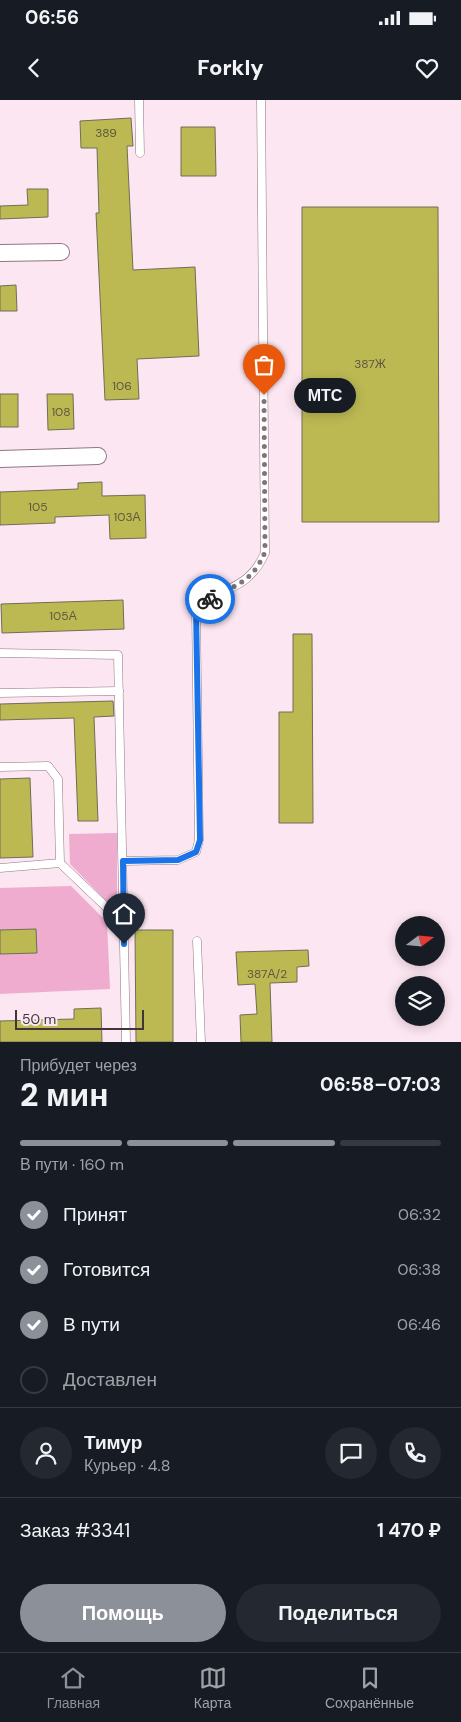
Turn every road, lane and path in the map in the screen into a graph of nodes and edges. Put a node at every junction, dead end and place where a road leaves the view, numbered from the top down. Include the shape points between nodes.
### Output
1 (139, 100) edge
2 (261, 100) edge
3 (140, 153) dead end
4 (60, 252) dead end
5 (0, 253) edge
6 (98, 456) dead end
7 (0, 459) edge
8 (0, 653) edge
9 (118, 691) junction
10 (0, 693) edge
11 (0, 767) edge
12 (123, 861) junction
13 (60, 864) junction
14 (0, 868) edge
15 (124, 924) junction
16 (197, 941) dead end
17 (126, 1042) edge
18 (201, 1042) edge

1 - 3 lane
2 - 12 lane via 265,552 260,566 251,576 196,609 200,840 196,852 178,860
4 - 5 street
6 - 7 street
8 - 9 lane via 118,655
9 - 10 lane
9 - 12 lane
11 - 13 lane via 48,766 58,779
12 - 15 lane
13 - 14 lane
13 - 15 lane
15 - 17 lane
16 - 18 lane

